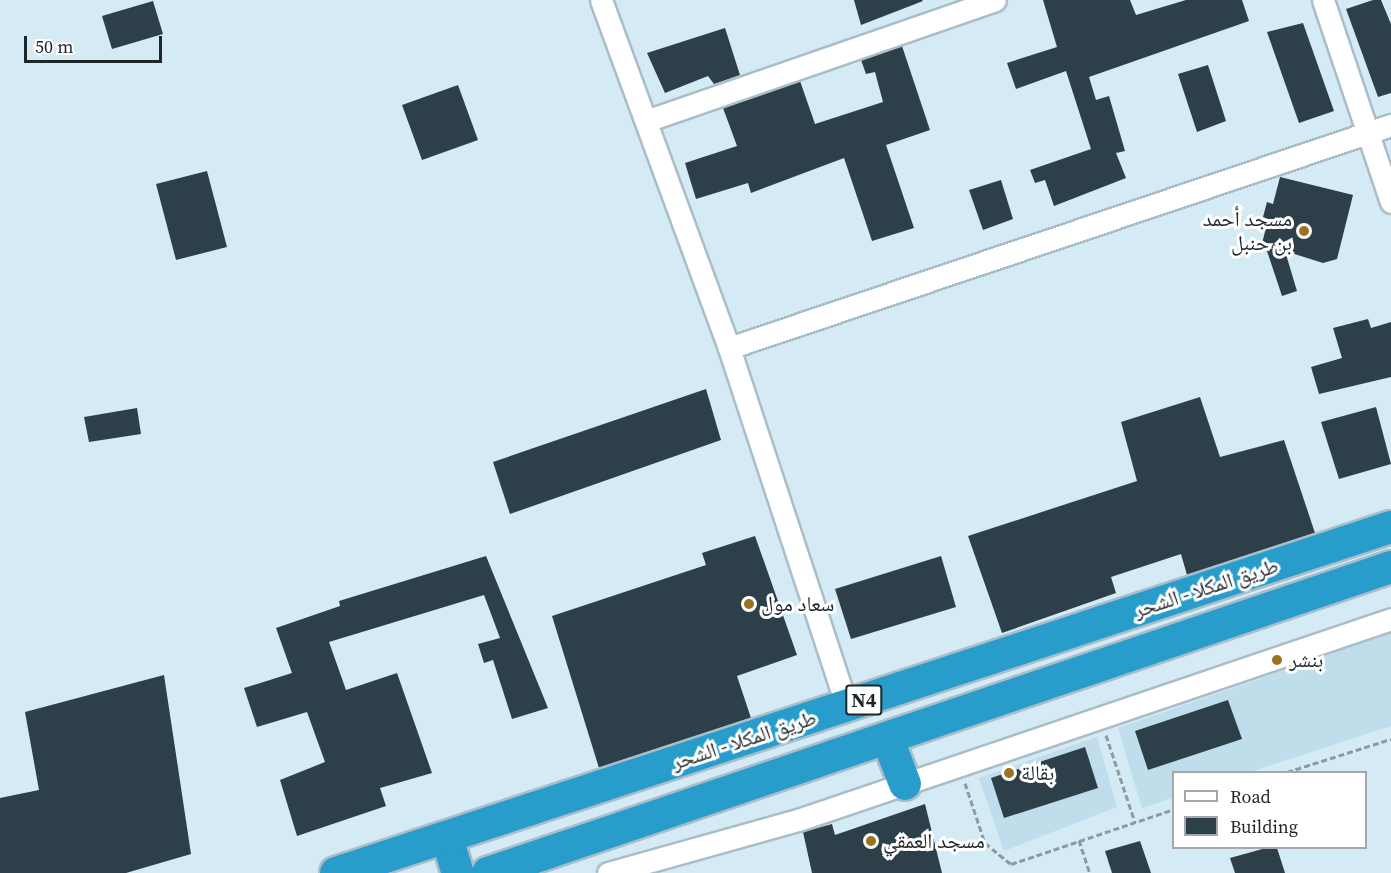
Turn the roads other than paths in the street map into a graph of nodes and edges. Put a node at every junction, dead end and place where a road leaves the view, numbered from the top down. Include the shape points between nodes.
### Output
1 (601, 0) edge
2 (995, 0) edge
3 (1323, 0) edge
4 (646, 121) junction
5 (1391, 125) edge
6 (1370, 132) junction
7 (1391, 202) edge
8 (729, 348) junction
9 (1391, 526) edge
10 (1391, 567) edge
11 (1391, 619) edge
12 (848, 706) junction
13 (875, 744) junction
14 (905, 784) junction
15 (447, 838) junction
16 (336, 873) edge
17 (458, 873) edge
18 (488, 873) edge
19 (608, 873) edge

1 - 4 street
2 - 4 street
3 - 6 street
4 - 8 street
5 - 6 street
6 - 7 street
6 - 8 street
8 - 12 street
9 - 12 highway, طريق المكلا - الشحر / N4
10 - 13 highway, طريق المكلا - الشحر / N4
11 - 14 street
12 - 13 highway
12 - 15 highway, طريق المكلا - الشحر / N4
13 - 14 highway
13 - 18 highway, طريق المكلا - الشحر / N4
14 - 19 street via 798,820
15 - 16 highway, طريق المكلا - الشحر / N4
15 - 17 highway

